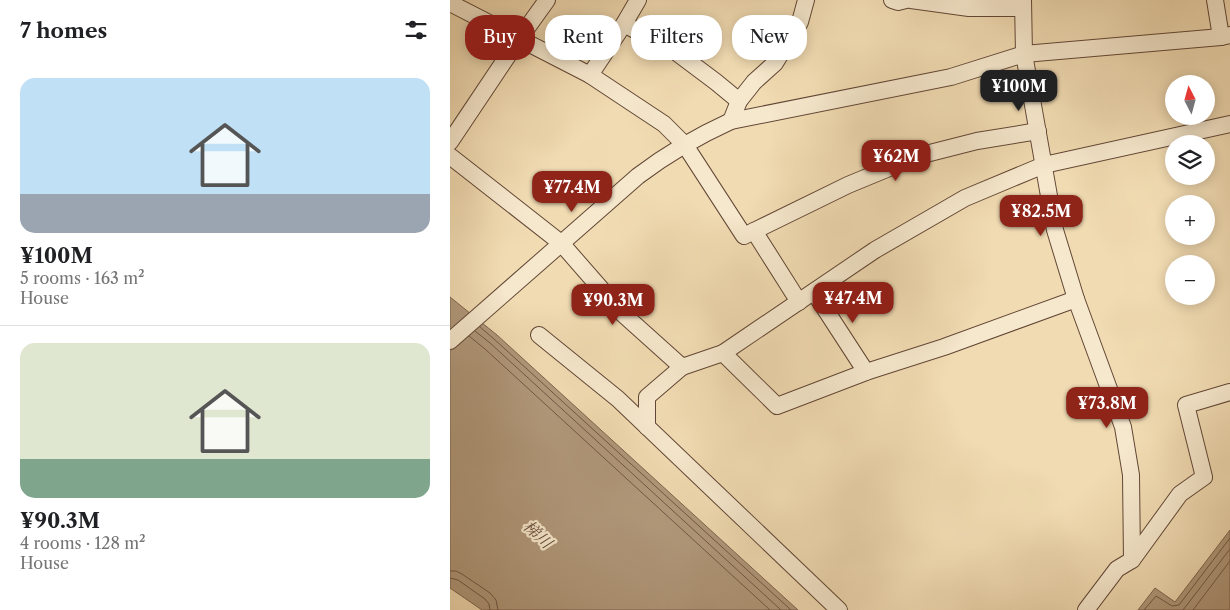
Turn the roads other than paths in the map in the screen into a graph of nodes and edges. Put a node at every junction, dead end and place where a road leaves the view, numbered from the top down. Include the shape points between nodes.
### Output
1 (547, 0) edge
2 (638, 0) edge
3 (806, 0) edge
4 (892, 0) edge
5 (906, 0) edge
6 (911, 0) edge
7 (1215, 0) edge
8 (1023, 4) edge
9 (453, 6) edge
10 (471, 15) edge
11 (535, 17) edge
12 (624, 24) junction
13 (1225, 36) edge
14 (535, 47) edge
15 (1024, 54) junction
16 (505, 60) edge
17 (590, 75) junction
18 (739, 101) junction
19 (731, 121) junction
20 (1230, 124) edge
21 (1038, 131) junction
22 (450, 142) edge
23 (684, 145) junction
24 (450, 156) edge
25 (1044, 165) junction
26 (754, 232) junction
27 (561, 243) junction
28 (814, 292) junction
29 (1076, 299) junction
30 (799, 302) junction
31 (539, 335) dead end
32 (450, 341) edge
33 (723, 353) junction
34 (682, 367) junction
35 (866, 372) junction
36 (1230, 392) edge
37 (647, 427) junction
38 (1132, 560) junction
39 (839, 610) edge
40 (1086, 610) edge

1 - 11 street
2 - 12 street
3 - 18 street via 800,22 775,63
4 - 5 street
6 - 8 street via 969,8
7 - 13 street
8 - 15 street
9 - 10 street
12 - 17 street
12 - 18 street via 676,52
13 - 15 street
14 - 17 street
15 - 19 street via 951,77
15 - 21 street
16 - 22 street
17 - 23 street via 664,124
18 - 19 street
19 - 23 street
20 - 25 street
21 - 25 street
21 - 26 street via 977,141 918,156 848,185
23 - 26 street via 744,236
23 - 27 street via 638,176
24 - 27 street
25 - 28 street via 965,198 875,250
25 - 29 street via 1055,230
26 - 30 street
27 - 32 street
27 - 34 street via 623,314
28 - 30 street
28 - 35 street
29 - 35 street
29 - 38 street via 1123,428 1131,475
30 - 33 street
31 - 37 street via 618,399
33 - 34 street
33 - 35 street via 777,406
34 - 37 street via 647,397
36 - 38 street via 1186,405 1204,477 1180,494
37 - 39 street
38 - 40 street via 1117,569

